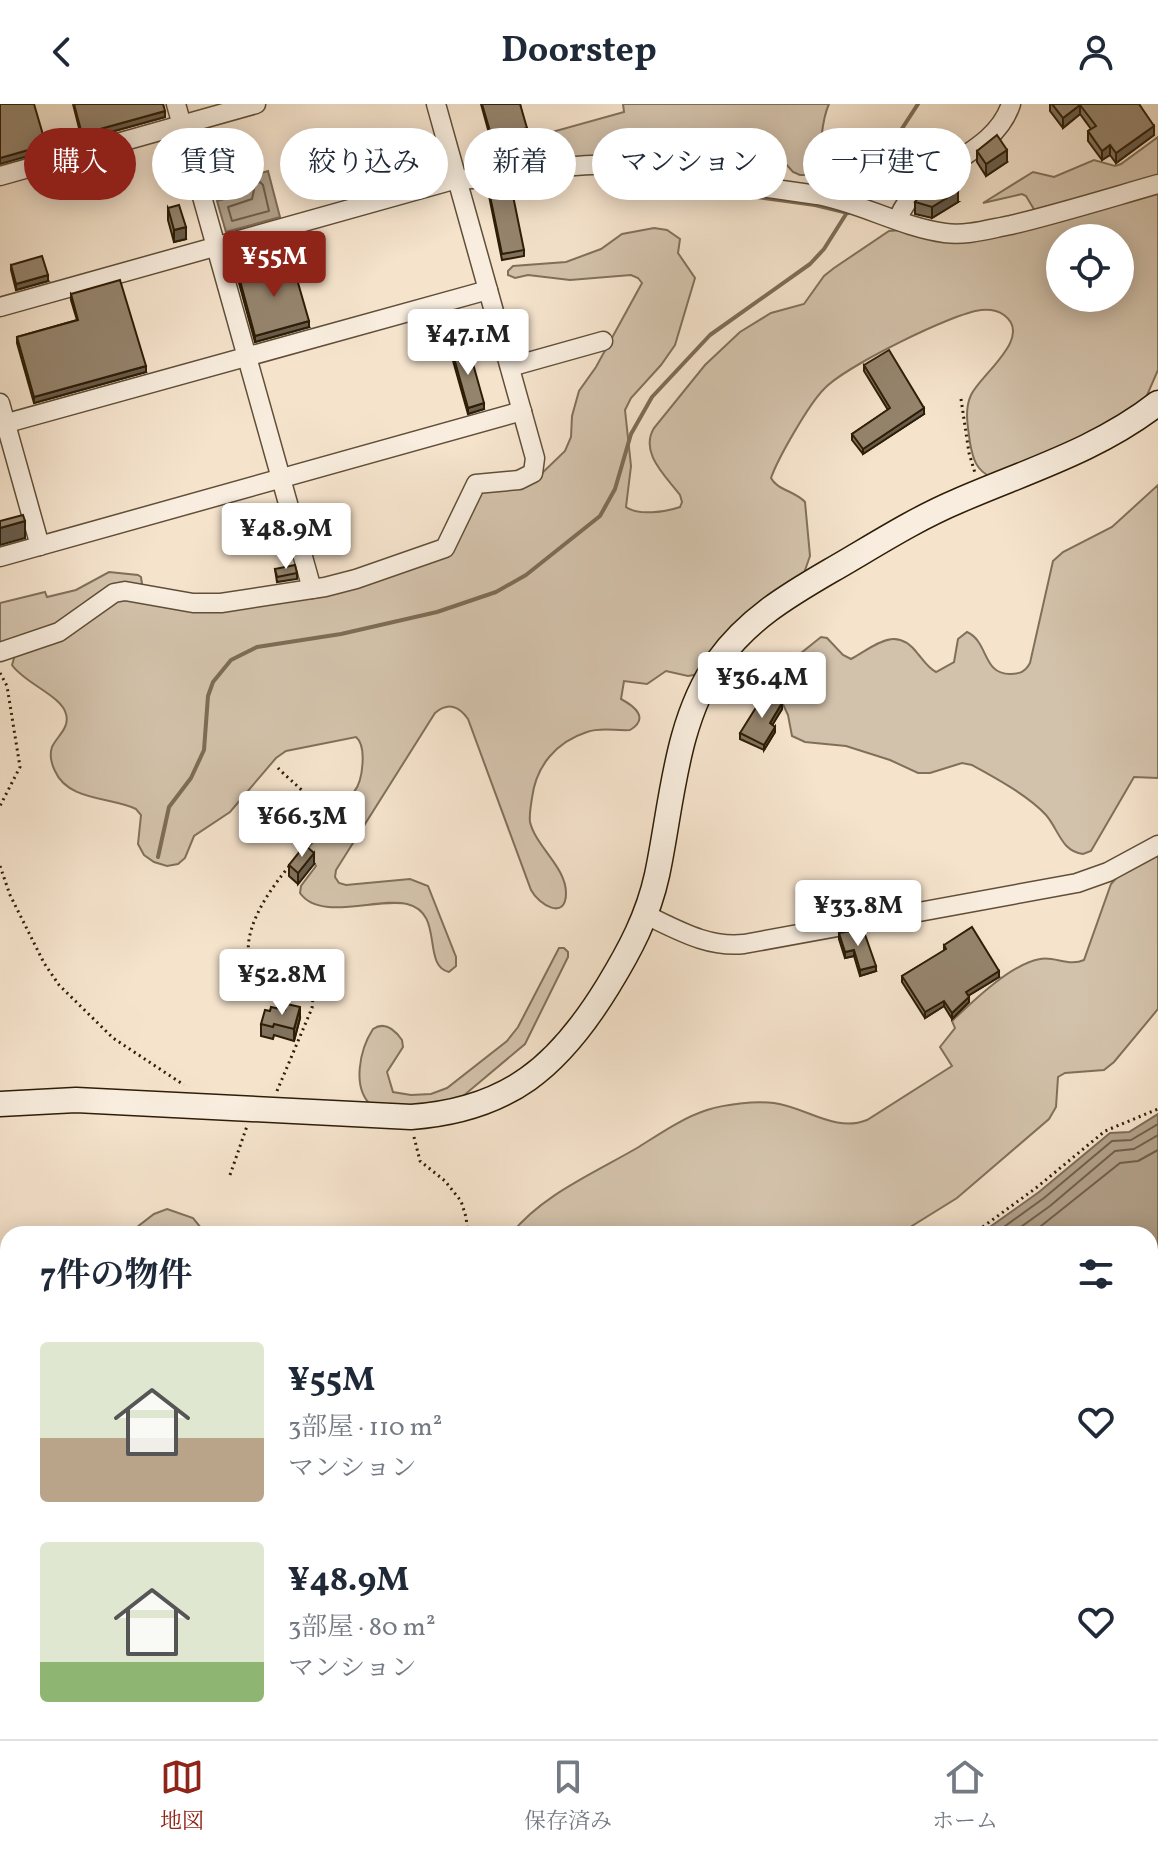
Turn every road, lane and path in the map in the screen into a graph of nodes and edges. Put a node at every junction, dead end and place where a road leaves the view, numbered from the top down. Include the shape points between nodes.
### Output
1 (176, 104) edge
2 (256, 104) edge
3 (436, 104) edge
4 (1011, 104) edge
5 (182, 125) junction
6 (0, 176) edge
7 (457, 179) junction
8 (1158, 184) edge
9 (898, 219) junction
10 (216, 246) junction
11 (488, 290) junction
12 (0, 307) edge
13 (603, 341) dead end
14 (247, 357) junction
15 (510, 367) junction
16 (961, 399) dead end
17 (0, 403) edge
18 (1158, 403) edge
19 (522, 411) junction
20 (3, 425) edge
21 (281, 478) junction
22 (982, 492) junction
23 (40, 546) junction
24 (0, 557) edge
25 (312, 589) junction
26 (0, 652) edge
27 (0, 673) edge
28 (278, 768) dead end
29 (0, 806) edge
30 (1158, 845) edge
31 (300, 853) edge
32 (294, 860) edge
33 (0, 866) edge
34 (646, 915) junction
35 (0, 1104) edge
36 (198, 1106) junction
37 (249, 1109) junction
38 (1158, 1109) edge
39 (274, 1110) junction
40 (411, 1117) junction
41 (230, 1175) dead end
42 (467, 1226) edge
43 (984, 1226) edge

1 - 5 street
2 - 5 street
3 - 7 street
4 - 9 street via 997,132 929,180
5 - 6 street
5 - 10 street
7 - 9 street via 609,165 827,196
7 - 10 street
7 - 11 street
8 - 9 street via 980,232 948,234
10 - 12 street
10 - 14 street
11 - 14 street
11 - 15 street
13 - 15 street
14 - 20 street
14 - 21 street
15 - 19 street
16 - 22 path via 969,453
17 - 20 street
18 - 22 street via 1102,441
19 - 21 street
19 - 25 street via 535,458 533,473 519,480 476,484 445,548
20 - 23 street
21 - 23 street
21 - 25 street
22 - 34 street via 921,519 782,599 730,644 704,682 688,725
23 - 24 street
25 - 26 street via 207,604 114,593 59,632
27 - 29 path via 7,686 20,767
28 - 31 path via 323,818 321,831
30 - 34 street via 1077,883 744,944 708,942
32 - 39 path via 261,905 250,936 256,973 306,988 313,997
33 - 36 path via 54,979 113,1038 189,1089
34 - 40 street via 592,1012 551,1061 516,1087 476,1105
35 - 36 street via 76,1100
36 - 37 street
37 - 39 street
37 - 41 path
38 - 43 path via 1105,1131
39 - 40 street
40 - 42 path via 420,1161 456,1194

